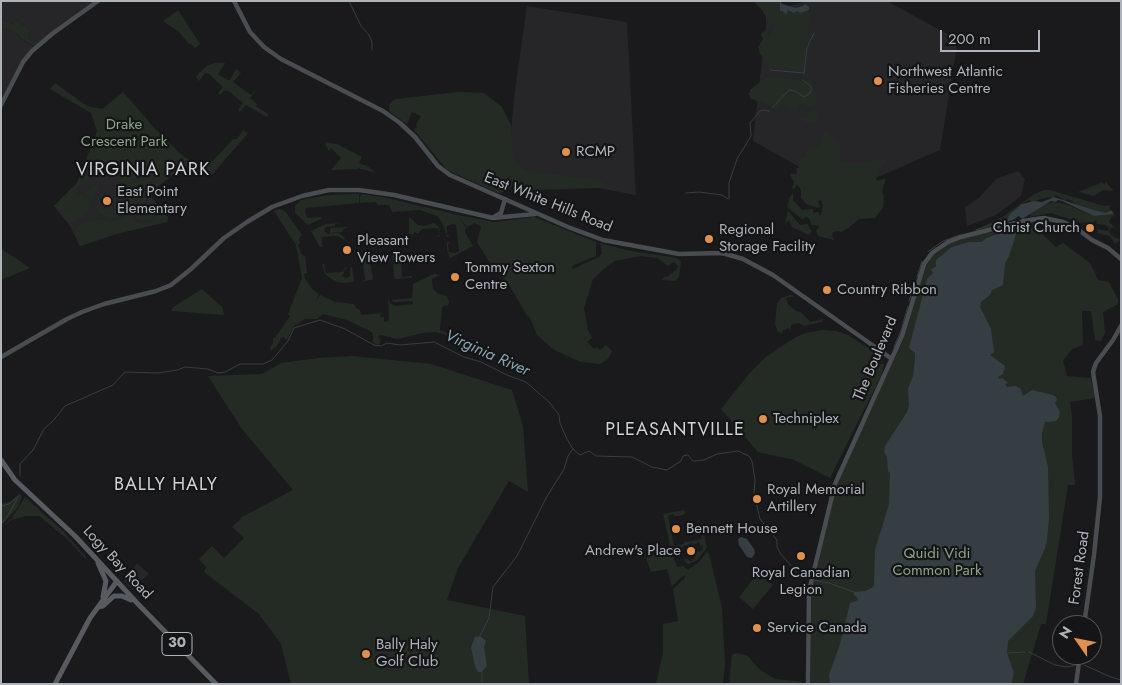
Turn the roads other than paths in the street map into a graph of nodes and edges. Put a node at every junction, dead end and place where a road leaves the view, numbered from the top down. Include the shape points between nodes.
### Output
1 (98, 1) edge
2 (234, 1) edge
3 (1, 105) edge
4 (505, 199) junction
5 (539, 214) junction
6 (493, 218) junction
7 (1121, 259) edge
8 (1121, 326) edge
9 (1, 357) edge
10 (892, 359) junction
11 (1, 460) edge
12 (97, 560) junction
13 (117, 581) junction
14 (103, 600) junction
15 (138, 604) junction
16 (97, 607) junction
17 (1085, 615) edge
18 (1079, 665) edge
19 (55, 684) edge
20 (216, 684) edge
21 (808, 684) edge
22 (1076, 684) edge

1 - 3 street via 32,51
2 - 4 street, East White Hills Road via 250,32 271,52 391,116 407,129 443,171
4 - 5 street, East White Hills Road
4 - 6 street via 501,213
5 - 6 street
5 - 10 street, East White Hills Road via 604,240 679,254 722,253 742,259 773,276
6 - 9 street via 365,190 329,190 295,198 265,211 235,230 171,284 156,292 82,312
7 - 10 street, The Boulevard via 1076,228 1044,218 948,242 927,259
8 - 17 street, Forest Road via 1093,372 1100,416 1099,514
10 - 21 street, The Boulevard via 837,478 811,583
11 - 12 main road, Logy Bay Road / 30 via 15,480
12 - 13 main road, Logy Bay Road / 30
12 - 14 main road via 106,581
13 - 14 main road
13 - 15 main road, Logy Bay Road / 30
14 - 16 main road
15 - 16 main road via 118,596
15 - 20 main road, Logy Bay Road / 30
16 - 19 main road
18 - 22 street

